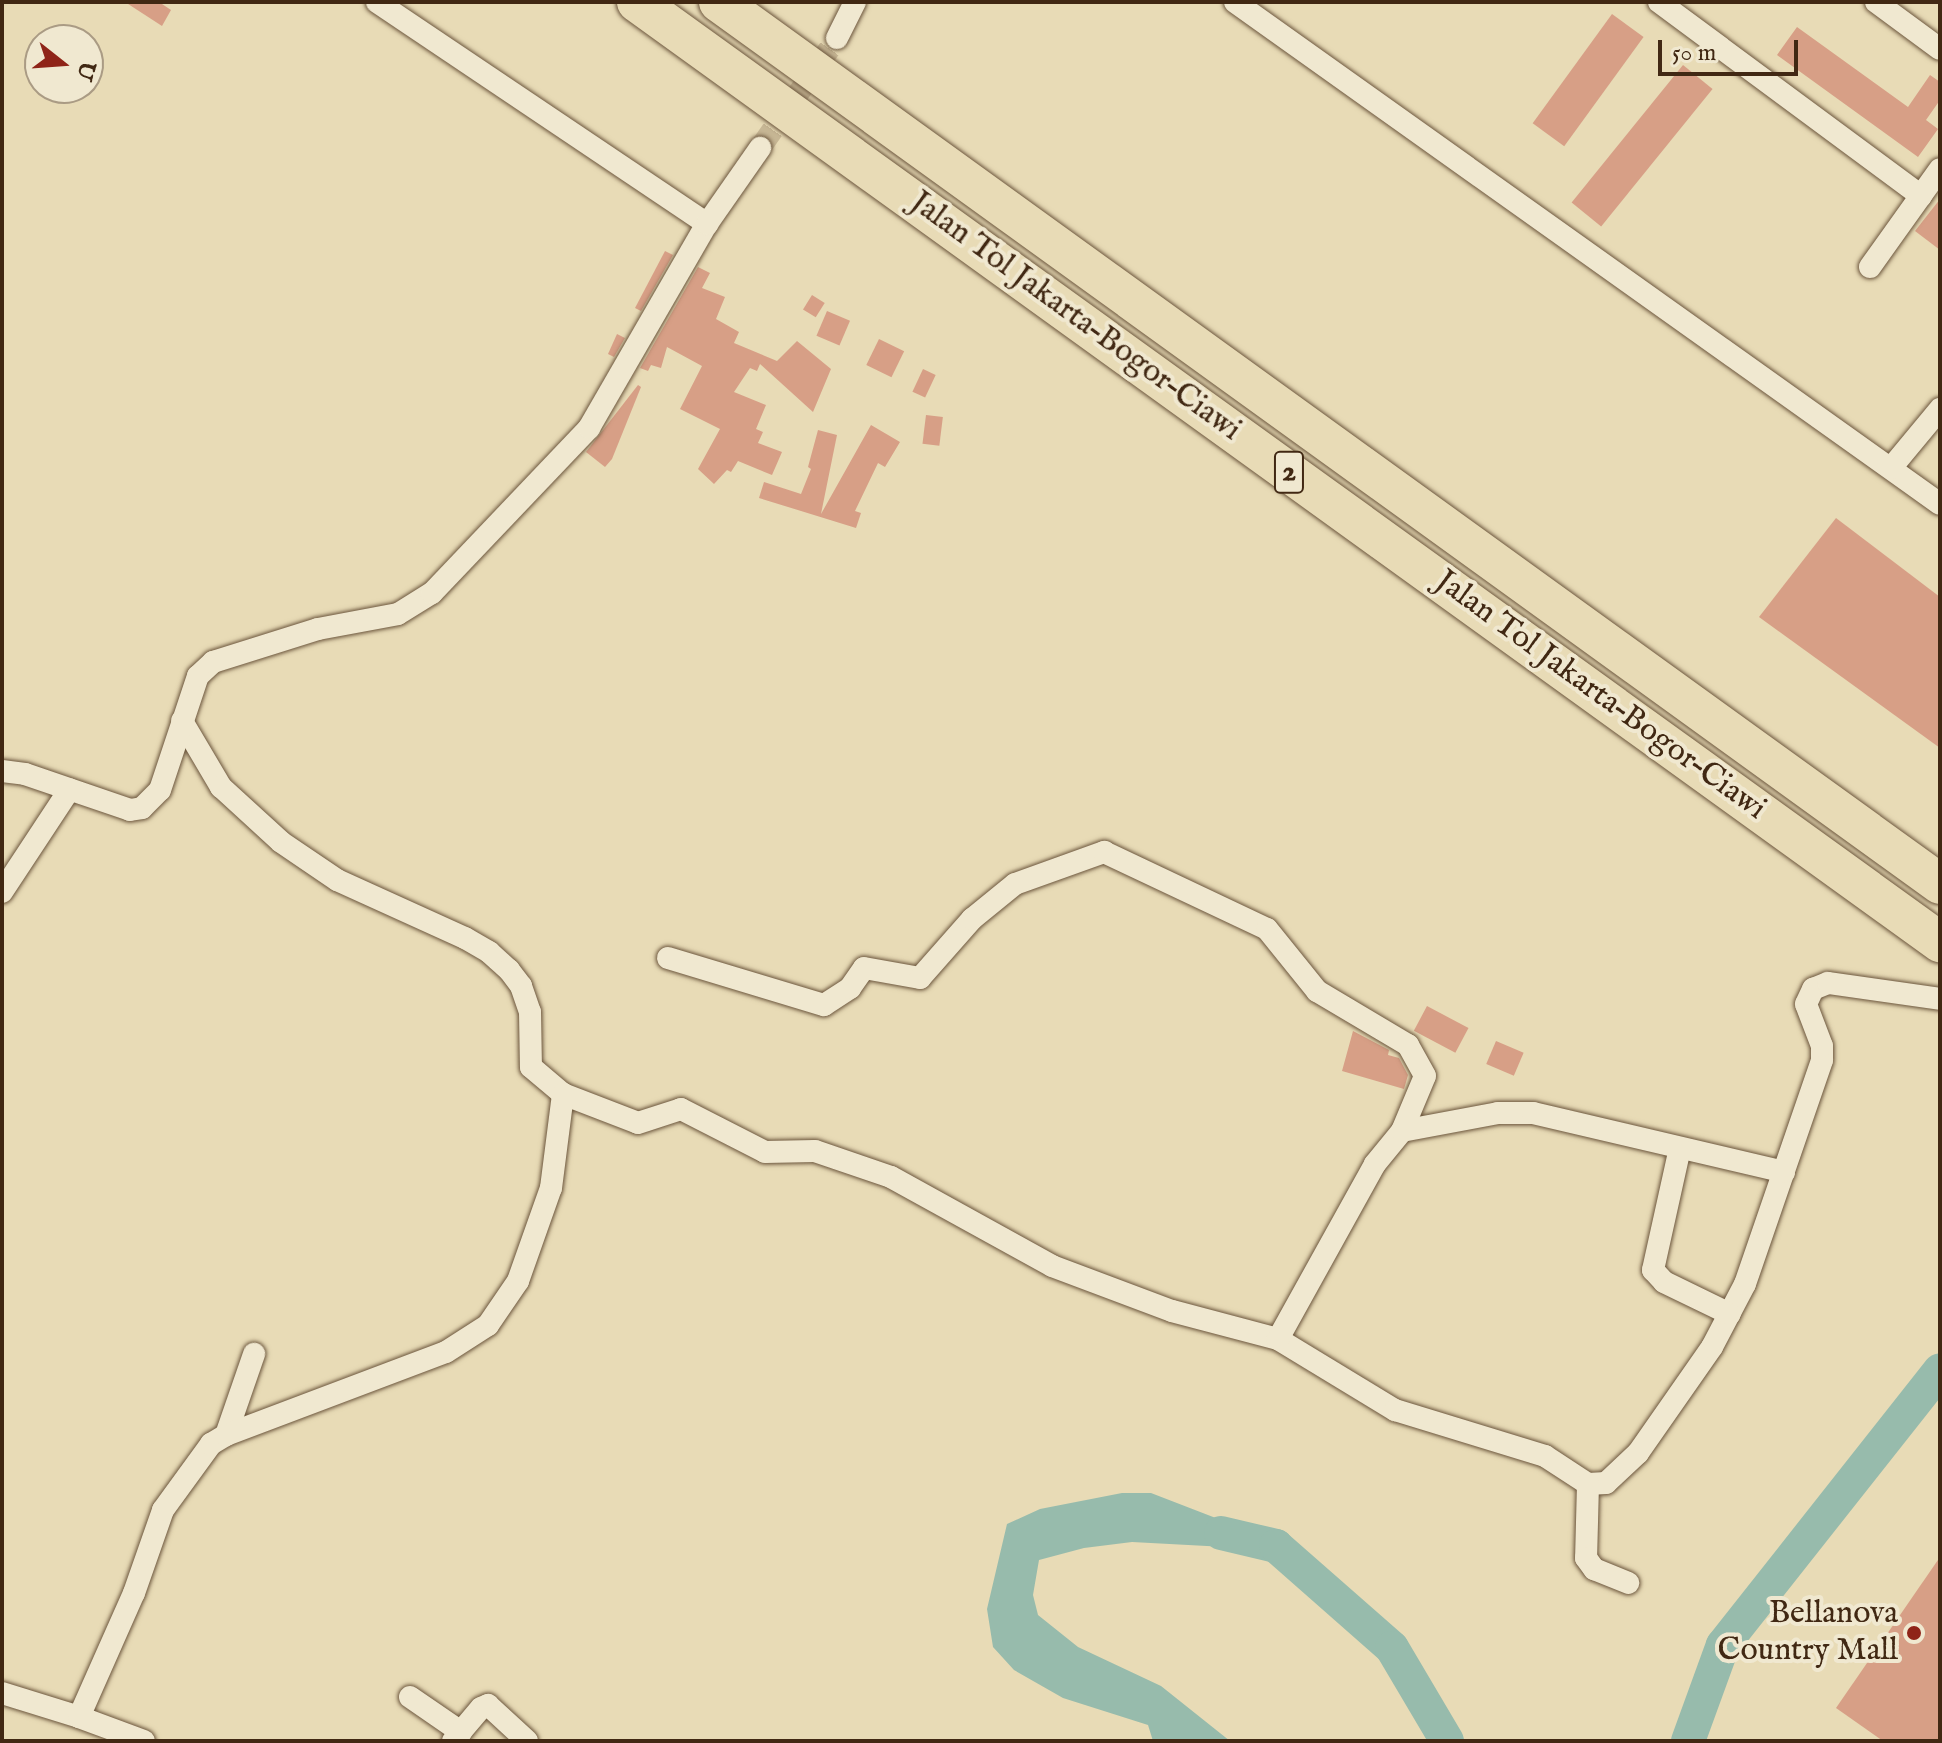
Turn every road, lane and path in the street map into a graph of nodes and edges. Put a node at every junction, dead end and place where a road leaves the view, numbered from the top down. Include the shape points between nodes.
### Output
1 (377, 2) edge
2 (637, 2) edge
3 (719, 2) edge
4 (855, 2) edge
5 (1235, 2) edge
6 (1659, 2) edge
7 (1876, 2) edge
8 (837, 38) tunnel mouth
9 (1940, 49) edge
10 (760, 148) tunnel mouth
11 (1940, 169) edge
12 (1921, 196) junction
13 (707, 224) junction
14 (1870, 267) dead end
15 (1940, 409) edge
16 (1891, 468) junction
17 (1940, 504) edge
18 (182, 721) junction
19 (2, 771) edge
20 (70, 789) junction
21 (1940, 884) edge
22 (2, 892) edge
23 (1940, 942) edge
24 (668, 958) dead end
25 (1940, 999) edge
26 (563, 1094) junction
27 (1402, 1131) junction
28 (1680, 1148) junction
29 (1784, 1172) junction
30 (1730, 1314) junction
31 (1278, 1339) junction
32 (254, 1354) dead end
33 (226, 1435) junction
34 (1588, 1484) junction
35 (1628, 1583) dead end
36 (410, 1697) dead end
37 (4, 1700) edge
38 (79, 1717) junction
39 (457, 1736) edge
40 (144, 1741) edge
41 (527, 1741) edge

1 - 13 street
2 - 23 highway, Jalan Tol Jakarta–Bogor–Ciawi / 2
3 - 21 highway, Jalan Tol Jakarta–Bogor–Ciawi / 2
4 - 8 street
5 - 16 street
6 - 12 street
7 - 9 street
10 - 13 street
11 - 12 street
12 - 14 street
13 - 18 street via 589,428 432,593 398,614 318,629 213,662 198,676
15 - 16 street
16 - 17 street
18 - 20 street via 160,790 142,808 130,810
18 - 26 street via 221,787 281,842 337,880 465,938 509,970 530,1012 531,1067
19 - 20 street
20 - 22 street
24 - 27 street via 824,1005 850,988 864,968 920,978 972,919 1015,884 1104,852 1267,929 1317,991 1408,1045 1425,1076
25 - 29 street via 1828,983 1813,989 1806,1004 1822,1060
26 - 31 street via 638,1123 681,1109 765,1152 815,1151 840,1159 891,1177 1052,1266 1172,1311
26 - 33 street via 551,1188 518,1281 488,1325 446,1352
27 - 28 street via 1498,1113 1533,1113
27 - 31 street via 1375,1164
28 - 29 street
28 - 30 street via 1653,1270 1664,1282
29 - 30 street
30 - 34 street via 1638,1453 1606,1483
31 - 34 street via 1395,1410 1545,1456
32 - 33 street
33 - 38 street via 211,1444 163,1510 134,1593
34 - 35 street via 1586,1558 1594,1569
36 - 39 street
37 - 38 street
38 - 40 street
39 - 41 street via 488,1705

